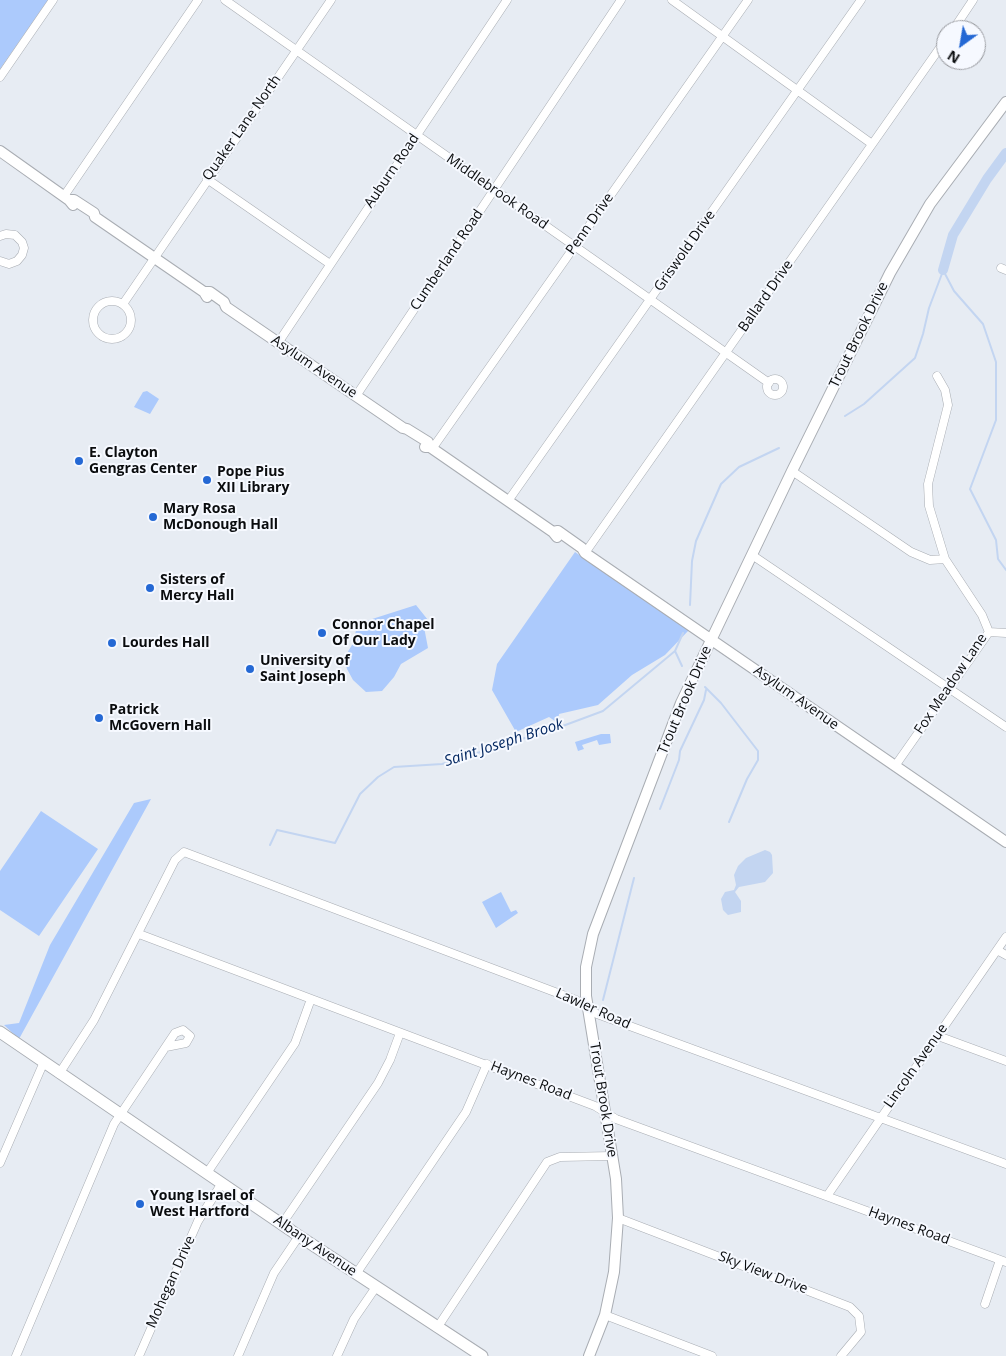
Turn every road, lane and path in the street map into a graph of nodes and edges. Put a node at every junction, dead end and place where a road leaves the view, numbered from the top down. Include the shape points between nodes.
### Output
1 (53, 0) edge
2 (198, 0) edge
3 (225, 0) edge
4 (331, 0) edge
5 (507, 0) edge
6 (621, 0) edge
7 (672, 0) edge
8 (748, 0) edge
9 (861, 0) edge
10 (974, 0) edge
11 (959, 20) edge
12 (722, 37) junction
13 (296, 50) junction
14 (936, 53) edge
15 (0, 77) edge
16 (797, 90) junction
17 (1006, 102) edge
18 (417, 135) junction
19 (872, 144) junction
20 (0, 151) edge
21 (207, 179) junction
22 (494, 190) junction
23 (67, 198) junction
24 (0, 236) edge
25 (574, 246) junction
26 (153, 257) junction
27 (0, 261) edge
28 (330, 264) junction
29 (650, 300) junction
30 (123, 304) junction
31 (278, 343) junction
32 (725, 353) junction
33 (937, 376) dead end
34 (769, 383) dead end
35 (356, 396) junction
36 (431, 448) junction
37 (792, 471) junction
38 (508, 501) junction
39 (585, 553) junction
40 (752, 555) junction
41 (945, 559) junction
42 (989, 632) junction
43 (1006, 633) edge
44 (711, 639) junction
45 (949, 688) junction
46 (1006, 727) edge
47 (895, 766) junction
48 (1006, 842) edge
49 (139, 934) junction
50 (1006, 937) edge
51 (997, 950) junction
52 (1006, 955) edge
53 (311, 999) junction
54 (587, 1008) junction
55 (0, 1032) edge
56 (400, 1033) junction
57 (938, 1036) junction
58 (166, 1047) dead end
59 (1006, 1061) edge
60 (44, 1064) junction
61 (487, 1064) junction
62 (59, 1074) junction
63 (604, 1112) junction
64 (121, 1115) junction
65 (880, 1118) junction
66 (612, 1156) junction
67 (0, 1163) edge
68 (1006, 1164) edge
69 (208, 1173) junction
70 (222, 1183) junction
71 (827, 1196) junction
72 (618, 1218) junction
73 (282, 1224) junction
74 (299, 1236) junction
75 (1003, 1261) edge
76 (356, 1274) junction
77 (376, 1287) junction
78 (985, 1304) dead end
79 (605, 1315) junction
80 (437, 1328) junction
81 (16, 1356) edge
82 (139, 1356) edge
83 (238, 1356) edge
84 (337, 1356) edge
85 (482, 1356) edge
86 (589, 1356) edge
87 (712, 1356) edge
88 (841, 1356) edge

1 - 15 street
2 - 23 street
3 - 13 street, Middlebrook Road
4 - 13 street, Quaker Lane North
5 - 18 street, Auburn Road
6 - 22 street, Cumberland Road
7 - 12 street
8 - 12 street, Penn Drive
9 - 16 street, Griswold Drive
10 - 11 street
12 - 16 street
12 - 25 street, Penn Drive
13 - 18 street, Middlebrook Road
13 - 21 street, Quaker Lane North
14 - 19 street, Ballard Drive
16 - 19 street
16 - 29 street, Griswold Drive
17 - 37 main road, Trout Brook Drive via 930,204 906,242
18 - 22 street, Middlebrook Road
18 - 28 street, Auburn Road
19 - 32 street, Ballard Drive
20 - 23 main road, Asylum Avenue
21 - 26 street, Quaker Lane North
21 - 28 street
22 - 25 street, Middlebrook Road
22 - 35 street, Cumberland Road
23 - 26 main road, Asylum Avenue via 91,218 95,217
24 - 27 street via 16,236 24,248 17,261 9,264
25 - 29 street, Middlebrook Road
25 - 36 street, Penn Drive
26 - 30 street, Quaker Lane North
26 - 31 main road, Asylum Avenue via 204,292 206,297
28 - 31 street, Auburn Road
29 - 32 street, Middlebrook Road
29 - 38 street, Griswold Drive
30 - 30 street via 107,301 97,308 93,323 100,336 115,340 128,330 131,316
31 - 35 main road, Asylum Avenue
32 - 34 street, Middlebrook Road
32 - 39 street, Ballard Drive
33 - 41 street, Fox Meadow Lane via 948,404 928,491 933,523
35 - 36 main road, Asylum Avenue via 425,447
36 - 38 main road, Asylum Avenue
37 - 40 main road, Trout Brook Drive
37 - 41 street via 911,552 930,560
38 - 39 main road, Asylum Avenue via 555,536
39 - 44 main road, Asylum Avenue
40 - 44 main road, Trout Brook Drive
40 - 45 street
41 - 42 street, Fox Meadow Lane via 982,615
42 - 43 street
42 - 45 street, Fox Meadow Lane
44 - 47 main road, Asylum Avenue
44 - 54 main road, Trout Brook Drive via 681,703 593,934 586,967
45 - 46 street
45 - 47 street, Fox Meadow Lane
47 - 48 main road, Asylum Avenue
49 - 53 street, Haynes Road
49 - 54 street, Lawler Road via 175,860 182,853 188,853 576,1000
49 - 62 street via 94,1020
50 - 51 street, Lincoln Avenue
51 - 52 street
51 - 57 street, Lincoln Avenue
53 - 56 street, Haynes Road
53 - 69 street via 295,1043
54 - 63 main road, Trout Brook Drive
54 - 65 street, Lawler Road
55 - 60 highway, Albany Avenue
56 - 61 street, Haynes Road
56 - 73 street via 378,1083
57 - 59 street
57 - 65 street, Lincoln Avenue
58 - 64 street
60 - 62 highway, Albany Avenue
60 - 67 street
61 - 63 street, Haynes Road
61 - 76 street via 466,1112
62 - 64 highway, Albany Avenue
63 - 66 main road, Trout Brook Drive
63 - 71 street, Haynes Road
64 - 69 highway, Albany Avenue
64 - 81 street via 109,1134
65 - 68 street, Lawler Road
65 - 71 street, Lincoln Avenue
66 - 72 main road, Trout Brook Drive
66 - 80 street via 560,1158 547,1162
69 - 70 highway, Albany Avenue
70 - 73 highway, Albany Avenue
70 - 82 street, Mohegan Drive via 198,1221
71 - 75 street, Haynes Road
72 - 79 main road, Trout Brook Drive via 614,1272
72 - 88 street, Sky View Drive via 850,1307 859,1316 861,1332
73 - 74 highway, Albany Avenue
74 - 76 highway, Albany Avenue
74 - 83 street via 274,1273
75 - 78 street
76 - 77 highway, Albany Avenue
77 - 80 highway, Albany Avenue
77 - 84 street via 354,1318
79 - 86 main road, Trout Brook Drive
79 - 87 street
80 - 85 highway, Albany Avenue

